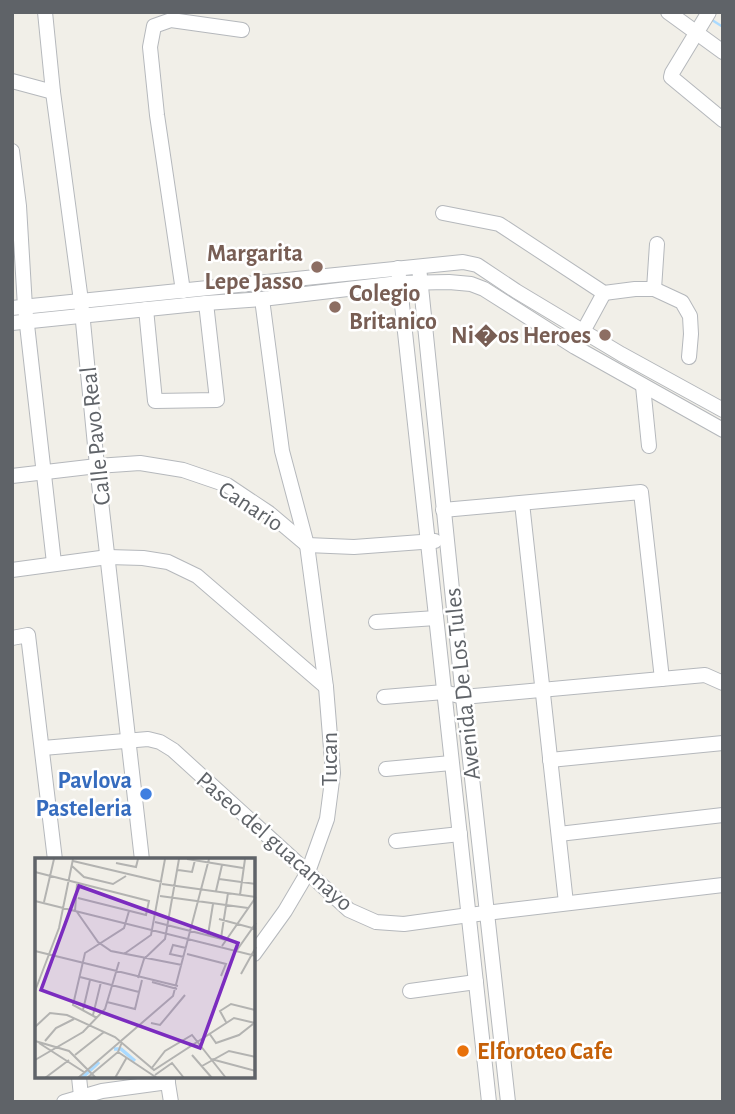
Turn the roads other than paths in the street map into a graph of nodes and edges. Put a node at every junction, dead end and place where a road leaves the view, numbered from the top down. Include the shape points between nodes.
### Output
1 (45, 12) edge
2 (668, 12) edge
3 (709, 12) edge
4 (242, 30) dead end
5 (696, 34) junction
6 (723, 52) edge
7 (12, 81) edge
8 (53, 92) junction
9 (723, 120) edge
10 (12, 151) edge
11 (16, 207) edge
12 (443, 213) dead end
13 (657, 244) dead end
14 (420, 274) junction
15 (398, 276) junction
16 (654, 289) junction
17 (183, 291) junction
18 (604, 293) junction
19 (262, 299) junction
20 (206, 303) junction
21 (82, 308) junction
22 (146, 309) junction
23 (19, 315) edge
24 (583, 332) junction
25 (575, 347) junction
26 (689, 357) dead end
27 (643, 386) junction
28 (723, 410) edge
29 (723, 430) edge
30 (649, 446) dead end
31 (97, 466) junction
32 (43, 471) junction
33 (12, 476) edge
34 (522, 503) junction
35 (443, 510) junction
36 (446, 540) junction
37 (427, 542) junction
38 (307, 545) junction
39 (108, 557) junction
40 (54, 563) junction
41 (12, 570) edge
42 (436, 618) junction
43 (376, 622) dead end
44 (12, 638) edge
45 (662, 679) junction
46 (723, 683) edge
47 (326, 687) junction
48 (542, 690) junction
49 (444, 692) junction
50 (384, 697) dead end
51 (463, 697) junction
52 (128, 740) junction
53 (723, 743) edge
54 (43, 748) junction
55 (550, 760) junction
56 (452, 764) junction
57 (386, 769) dead end
58 (723, 815) edge
59 (460, 834) junction
60 (559, 834) junction
61 (396, 841) dead end
62 (55, 858) edge
63 (142, 858) edge
64 (308, 872) junction
65 (723, 885) edge
66 (566, 903) junction
67 (487, 913) junction
68 (468, 915) junction
69 (256, 951) edge
70 (476, 982) junction
71 (411, 991) dead end
72 (79, 1079) edge
73 (167, 1080) edge
74 (81, 1096) junction
75 (64, 1102) edge
76 (171, 1102) edge
77 (489, 1102) edge
78 (508, 1102) edge

1 - 8 street, Calle Pavo Real
2 - 5 street
3 - 5 street
4 - 17 street via 171,20 154,26 150,47
5 - 6 street
5 - 9 street via 671,77
7 - 8 street
8 - 21 street, Calle Pavo Real
10 - 11 street
11 - 23 street
12 - 18 street via 499,224
13 - 16 street
14 - 15 street
14 - 24 street via 463,262 477,265
14 - 25 street via 484,289
14 - 35 street, Avenida De Los Tules
15 - 17 street
15 - 19 street
15 - 37 street, Avenida De Los Tules
16 - 18 street
16 - 26 street via 682,302 690,316
17 - 21 street
18 - 24 street
19 - 20 street
19 - 38 street, Tucan via 282,451
20 - 22 street
20 - 22 street via 217,401 155,401
21 - 22 street
21 - 23 street
21 - 31 street, Calle Pavo Real
23 - 32 street
24 - 25 street
24 - 28 street
25 - 27 street
27 - 29 street
27 - 30 street
31 - 32 street, Canario
31 - 38 street, Canario via 140,463 183,470 227,485
31 - 39 street, Calle Pavo Real
32 - 33 street, Canario
32 - 40 street
34 - 35 street
34 - 45 street via 641,492
34 - 48 street
35 - 36 street, Avenida De Los Tules
36 - 37 street, Canario
36 - 51 street, Avenida De Los Tules
37 - 38 street, Canario
37 - 42 street, Avenida De Los Tules
38 - 47 street, Tucan
39 - 40 street
39 - 47 street via 168,562 197,576
39 - 52 street, Calle Pavo Real
40 - 41 street
42 - 43 street
42 - 49 street, Avenida De Los Tules
44 - 54 street via 28,635
45 - 46 street via 705,675
45 - 48 street
47 - 64 street, Tucan via 333,773 327,820
48 - 51 street
48 - 55 street
49 - 50 street
49 - 51 street
49 - 56 street, Avenida De Los Tules
51 - 67 street, Avenida De Los Tules
52 - 54 street, Paseo del guacamayo
52 - 63 street, Calle Pavo Real
52 - 64 street, Paseo del guacamayo via 148,739 173,750
53 - 55 street
54 - 62 street
55 - 60 street
56 - 57 street
56 - 59 street, Avenida De Los Tules
58 - 60 street
59 - 61 street
59 - 68 street, Avenida De Los Tules
60 - 66 street
64 - 68 street, Paseo del guacamayo via 349,910 376,922 404,924
64 - 69 street, Tucan
65 - 66 street, Paseo del guacamayo
66 - 67 street, Paseo del guacamayo
67 - 68 street, Paseo del guacamayo
67 - 78 street, Avenida De Los Tules
68 - 70 street, Avenida De Los Tules
70 - 71 street
70 - 77 street, Avenida De Los Tules
72 - 74 street
73 - 74 street
73 - 76 street
74 - 75 street

